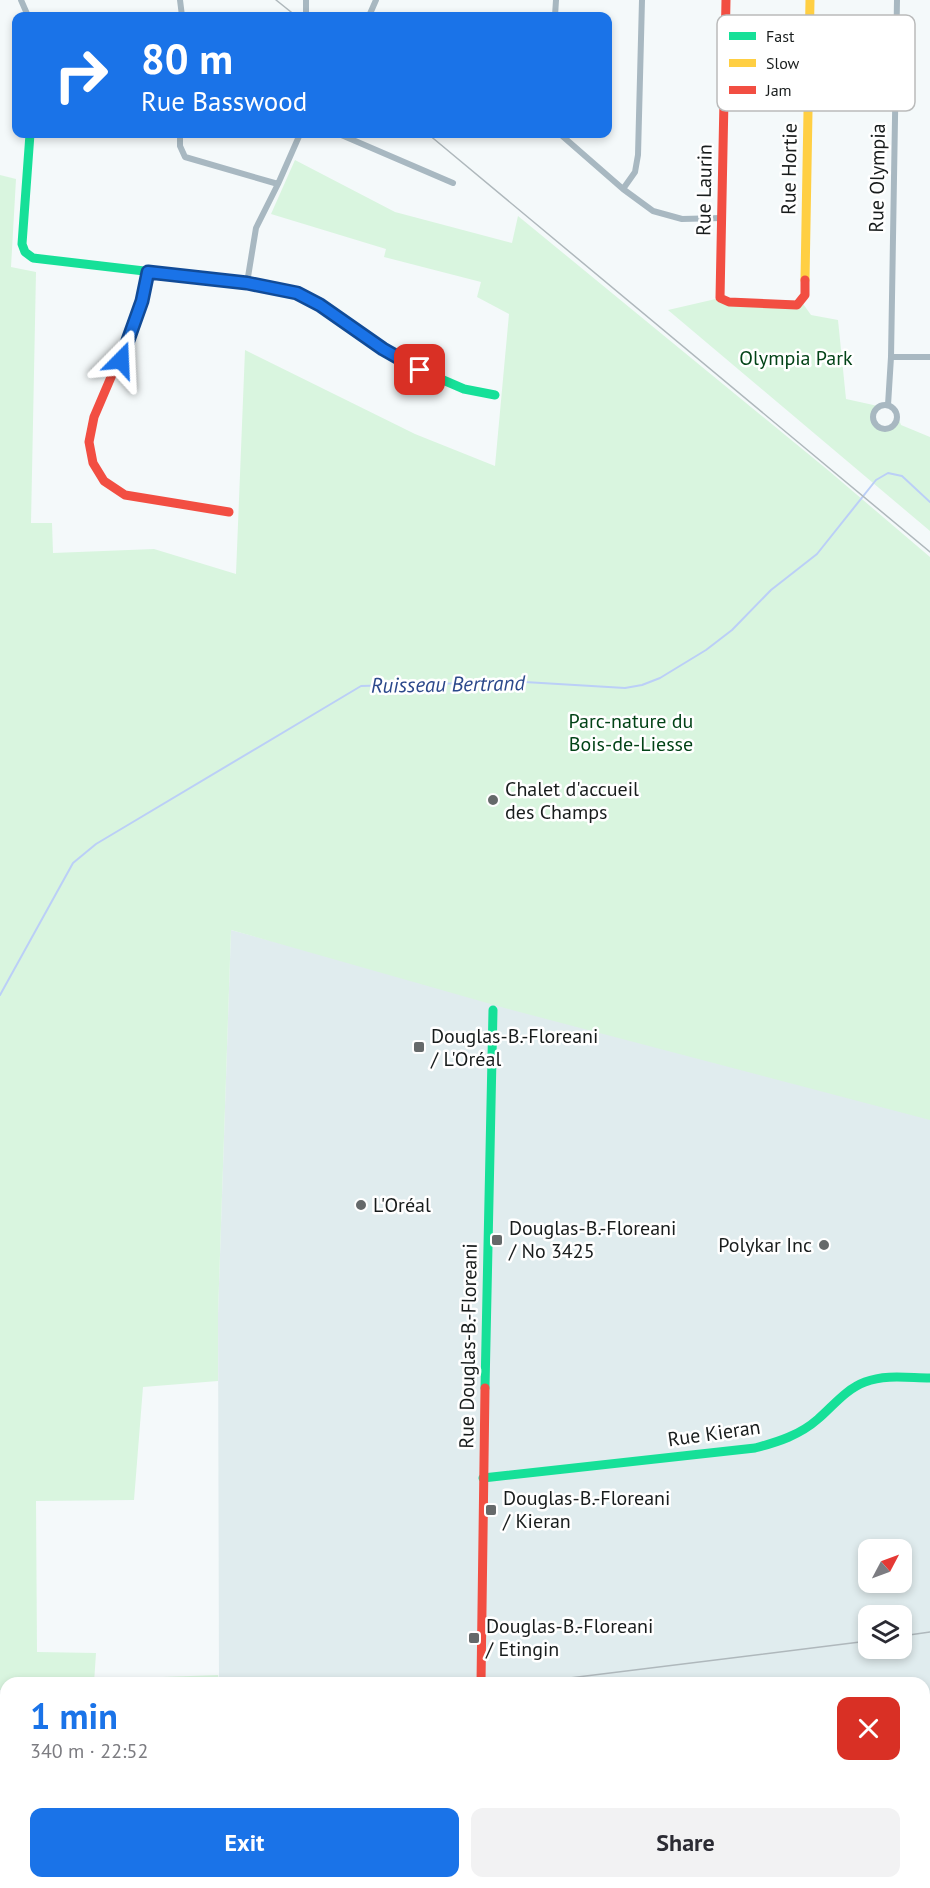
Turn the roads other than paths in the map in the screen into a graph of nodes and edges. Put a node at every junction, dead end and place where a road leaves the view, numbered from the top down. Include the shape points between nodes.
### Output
1 (642, 0) edge
2 (726, 0) edge
3 (810, 0) edge
4 (897, 0) edge
5 (726, 15) edge
6 (810, 15) edge
7 (897, 15) edge
8 (723, 111) edge
9 (808, 111) edge
10 (895, 111) edge
11 (30, 138) edge
12 (180, 138) edge
13 (298, 138) edge
14 (348, 138) edge
15 (565, 138) edge
16 (453, 183) dead end
17 (278, 184) junction
18 (623, 189) junction
19 (721, 218) junction
20 (148, 272) junction
21 (247, 283) junction
22 (801, 301) joint
23 (891, 357) junction
24 (930, 357) edge
25 (495, 394) dead end
26 (888, 405) junction
27 (229, 512) dead end
28 (493, 1010) dead end
29 (930, 1378) edge
30 (483, 1478) junction
31 (481, 1677) edge

1 - 18 street via 638,155 635,172
2 - 5 street, Rue Laurin
3 - 6 street, Rue Hortie
4 - 7 street, Rue Olympia
8 - 19 street, Rue Laurin
9 - 22 street, Rue Hortie via 805,295
10 - 23 street, Rue Olympia
11 - 20 street via 22,244 25,252 33,258
12 - 17 street via 185,157
13 - 17 street
14 - 16 street
15 - 18 street
17 - 21 street via 256,228
18 - 19 street via 668,217
19 - 22 street, Rue Laurin via 720,298 729,302 792,305
20 - 21 street
20 - 27 street via 131,333 90,430 93,466 111,488 125,495
21 - 25 street via 297,293 420,370 464,389
23 - 24 street
23 - 26 street, Rue Olympia
26 - 26 street, Rue Olympia via 878,406 872,414 881,429 891,428 897,419
28 - 30 street, Rue Douglas-B.-Floreani
29 - 30 street, Rue Kieran via 886,1378 863,1383 812,1425 781,1441 755,1448
30 - 31 street, Rue Douglas-B.-Floreani

